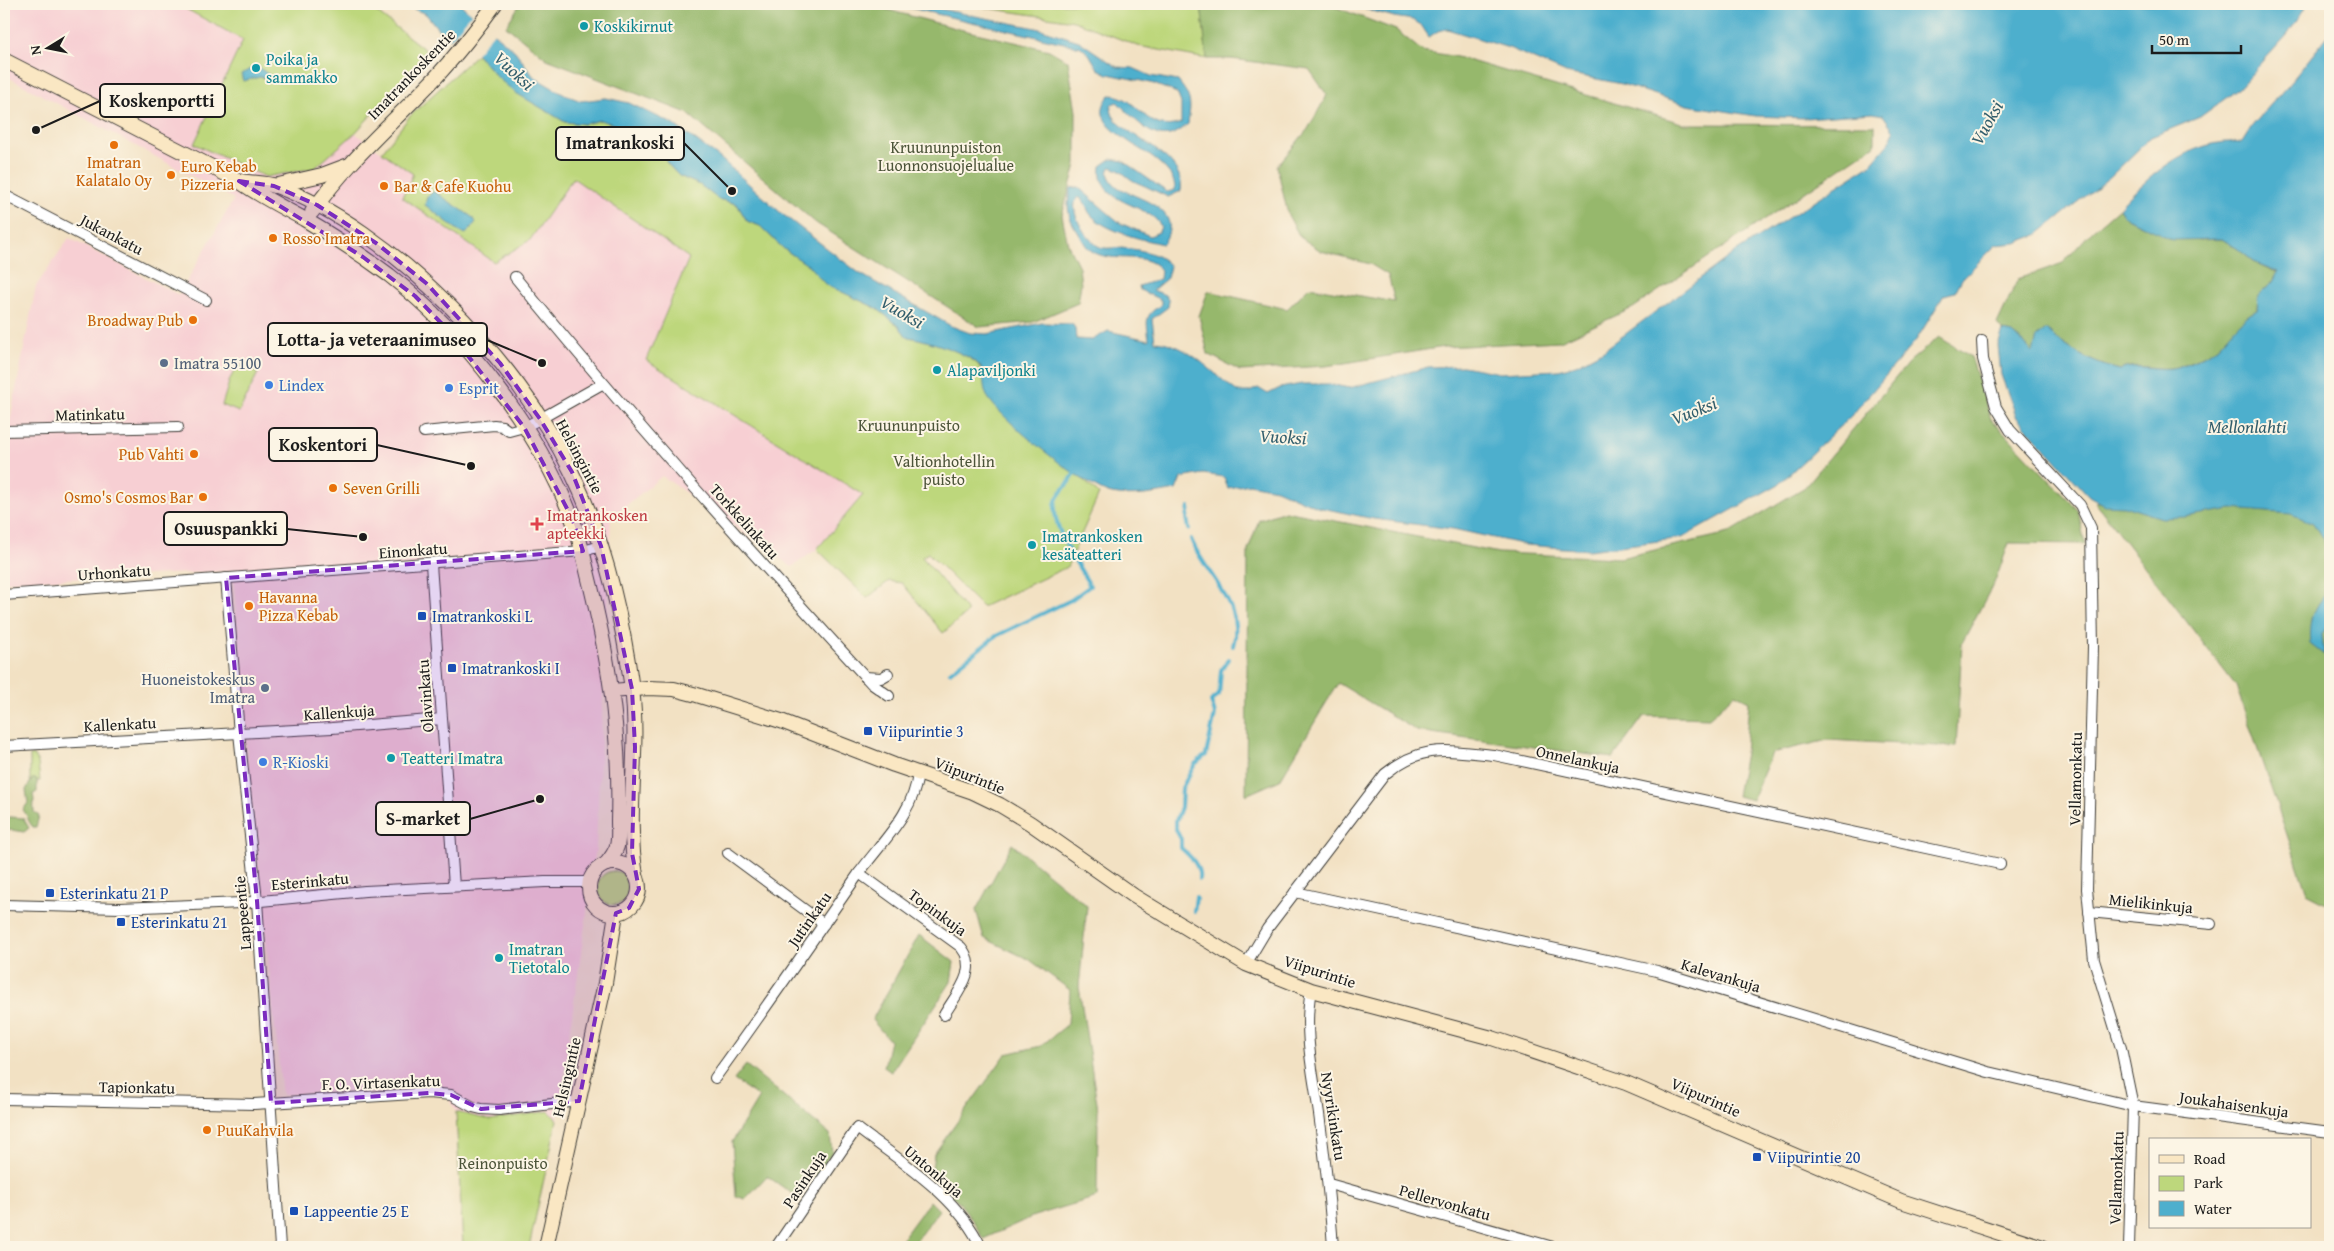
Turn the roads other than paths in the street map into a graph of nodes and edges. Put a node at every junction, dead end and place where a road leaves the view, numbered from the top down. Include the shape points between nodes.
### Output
1 (495, 4) edge
2 (4, 60) edge
3 (348, 165) junction
4 (239, 181) junction
5 (274, 186) junction
6 (4, 195) edge
7 (317, 205) junction
8 (306, 220) junction
9 (515, 277) dead end
10 (206, 300) dead end
11 (1982, 341) dead end
12 (602, 384) junction
13 (540, 419) junction
14 (178, 427) dead end
15 (524, 427) junction
16 (4, 431) edge
17 (424, 432) dead end
18 (601, 546) junction
19 (583, 551) junction
20 (431, 564) junction
21 (226, 578) junction
22 (4, 595) edge
23 (888, 674) dead end
24 (865, 677) junction
25 (632, 689) junction
26 (612, 691) junction
27 (889, 696) dead end
28 (442, 719) junction
29 (239, 733) junction
30 (4, 746) edge
31 (918, 773) junction
32 (728, 852) dead end
33 (606, 864) junction
34 (2000, 864) dead end
35 (859, 873) junction
36 (636, 875) junction
37 (589, 882) junction
38 (454, 886) junction
39 (1295, 892) junction
40 (257, 902) junction
41 (4, 904) edge
42 (2089, 912) junction
43 (616, 913) junction
44 (824, 924) junction
45 (2210, 924) dead end
46 (1246, 964) junction
47 (1311, 990) junction
48 (944, 1014) dead end
49 (715, 1078) dead end
50 (4, 1099) edge
51 (579, 1101) junction
52 (270, 1103) junction
53 (2133, 1106) junction
54 (857, 1128) joint
55 (2330, 1132) edge
56 (1329, 1184) junction
57 (280, 1247) edge
58 (546, 1247) edge
59 (776, 1247) edge
60 (981, 1247) edge
61 (1333, 1247) edge
62 (1553, 1247) edge
63 (2043, 1247) edge
64 (2129, 1247) edge

1 - 3 main road, Imatrankoskentie via 466,44 436,77
2 - 4 main road
3 - 5 main road, Imatrankoskentie via 322,175
3 - 7 main road, Imatrankoskentie
4 - 5 main road
4 - 8 main road, Helsingintie via 262,198
5 - 7 main road, Helsingintie
6 - 10 street, Jukankatu
7 - 8 main road, Imatrankoskentie
7 - 13 main road, Helsingintie via 376,243 438,295 500,363
8 - 15 main road, Helsingintie via 415,296 468,352
9 - 12 street, Torkkelinkatu
11 - 42 street, Vellamonkatu via 1983,359 1996,407 2010,430 2080,505 2091,528 2093,647
12 - 13 street
12 - 24 street, Torkkelinkatu
13 - 15 street
13 - 18 main road, Helsingintie via 572,472
14 - 16 street, Matinkatu
15 - 17 street via 509,431 502,426 494,426
15 - 19 main road, Helsingintie via 570,512
18 - 19 street, Einonkatu
18 - 25 main road, Helsingintie
19 - 20 street, Einonkatu
19 - 26 main road, Helsingintie
20 - 21 street, Einonkatu
20 - 28 street, Olavinkatu
21 - 22 street, Urhonkatu
21 - 29 street, Lappeentie
23 - 24 street via 881,678
24 - 27 street, Torkkelinkatu
25 - 26 main road, Viipurintie
25 - 31 main road, Viipurintie via 674,689 697,695 781,721
25 - 36 main road, Helsingintie via 635,747 632,836
26 - 33 main road, Helsingintie via 617,748 617,844
28 - 29 street, Kallenkuja
28 - 38 street, Olavinkatu
29 - 30 street, Kallenkatu
29 - 40 street, Lappeentie
31 - 35 street, Jutinkatu via 914,794 899,822
31 - 46 main road, Viipurintie via 1000,805 1134,896
32 - 44 street
33 - 36 main road via 620,863
33 - 37 main road via 597,869
34 - 39 street, Onnelankuja via 1494,755 1441,750 1402,760 1385,774
35 - 44 street, Jutinkatu
35 - 48 street, Topinkuja via 968,955 968,975
36 - 43 main road via 638,896 629,908
37 - 38 street, Esterinkatu
37 - 43 main road via 589,894 594,905 604,912
38 - 40 street, Esterinkatu
39 - 46 street, Onnelankuja
39 - 53 street, Kalevankuja via 1657,971 1988,1072
40 - 41 street, Esterinkatu via 120,908
40 - 52 street, Lappeentie
42 - 45 street, Mielikinkuja
42 - 53 street, Vellamonkatu via 2094,960 2121,1048
43 - 51 main road, Helsingintie via 605,983
44 - 49 street, Jutinkatu
46 - 47 main road, Viipurintie
47 - 56 street, Nyyrikinkatu via 1306,1013 1309,1056
47 - 63 main road, Viipurintie via 1492,1038 1626,1083 1901,1201
50 - 52 street, Tapionkatu
51 - 52 street, F. O. Virtasenkatu via 490,1109 473,1107 451,1095 429,1093
51 - 58 main road, Helsingintie
52 - 57 street, Lappeentie
53 - 55 street, Joukahaisenkuja
53 - 64 street, Vellamonkatu
54 - 59 street, Pasinkuja
54 - 60 street, Untonkuja via 956,1208
56 - 61 street, Nyyrikinkatu
56 - 62 street, Pellervonkatu

